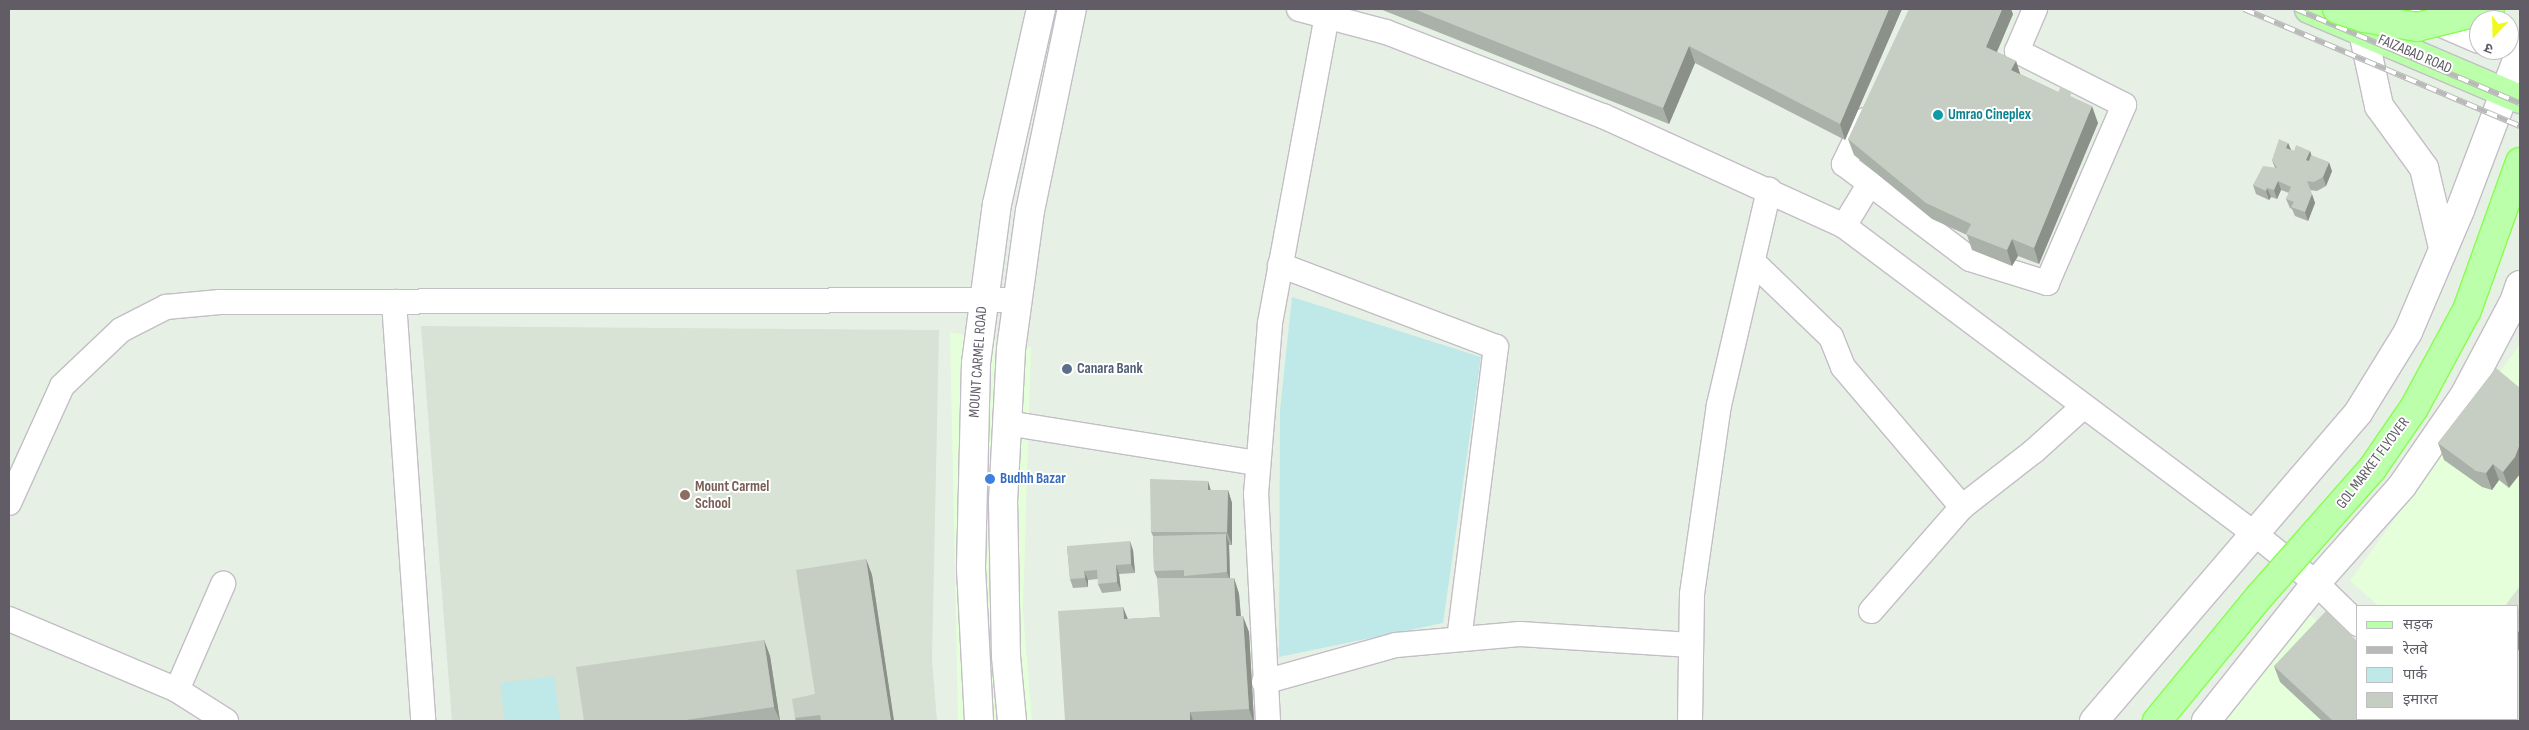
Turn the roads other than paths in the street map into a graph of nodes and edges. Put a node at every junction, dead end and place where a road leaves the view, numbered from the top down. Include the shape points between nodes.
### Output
1 (1041, 9) edge
2 (1072, 9) edge
3 (1299, 9) edge
4 (2035, 9) edge
5 (2309, 9) edge
6 (2337, 9) edge
7 (2409, 9) edge
8 (2490, 9) edge
9 (1327, 16) junction
10 (2363, 32) junction
11 (2469, 35) edge
12 (2515, 60) edge
13 (1876, 95) edge
14 (2512, 95) edge
15 (2520, 162) edge
16 (1870, 183) junction
17 (1769, 190) junction
18 (1844, 226) junction
19 (2444, 248) junction
20 (1752, 262) junction
21 (1280, 265) junction
22 (2520, 285) edge
23 (982, 300) junction
24 (1018, 300) junction
25 (394, 302) junction
26 (2084, 406) junction
27 (1007, 423) junction
28 (1258, 463) junction
29 (9, 503) edge
30 (1962, 506) junction
31 (2254, 534) junction
32 (2316, 583) junction
33 (223, 584) dead end
34 (1871, 611) dead end
35 (9, 619) edge
36 (2356, 622) edge
37 (1459, 639) junction
38 (1691, 645) junction
39 (1264, 682) junction
40 (177, 690) junction
41 (226, 721) edge
42 (423, 721) edge
43 (979, 721) edge
44 (1012, 721) edge
45 (1268, 721) edge
46 (1690, 721) edge
47 (2094, 721) edge
48 (2156, 721) edge
49 (2206, 721) edge

1 - 23 street, MOUNT CARMEL ROAD via 998,204
2 - 24 street via 1030,211
3 - 9 street
4 - 16 street via 2017,51 2124,105 2047,284 1970,259
5 - 10 main road, FAIZABAD ROAD
6 - 8 main road, bridge via 2364,18 2417,27
7 - 11 street
9 - 17 street via 1386,32 1603,116
9 - 21 street
10 - 14 main road, FAIZABAD ROAD
10 - 19 street via 2379,106 2424,168
12 - 14 street
13 - 16 street via 1844,164
14 - 19 street
15 - 48 main road, GOL MARKET FLYOVER, bridge via 2467,310 2414,408 2372,469
16 - 18 street
17 - 18 street
17 - 20 street
18 - 26 street
19 - 31 street via 2408,332 2358,413
20 - 30 street via 1831,337 1843,367
20 - 38 street via 1719,405 1692,594
21 - 28 street via 1270,323
21 - 37 street via 1496,346
22 - 32 street via 2459,404 2402,486
23 - 24 street
23 - 25 street
23 - 43 street, MOUNT CARMEL ROAD via 976,363 971,567
24 - 27 street via 1011,349
25 - 29 street via 220,302 158,310 121,330 62,386
25 - 42 street
26 - 30 street via 2034,451
26 - 31 street
27 - 28 street
27 - 44 street via 1002,502 1006,656
28 - 39 street via 1256,494
30 - 34 street
31 - 32 street
31 - 47 street
32 - 36 street
32 - 49 street
33 - 40 street
35 - 40 street
37 - 38 street via 1520,634
37 - 39 street via 1396,645
38 - 46 street
39 - 45 street
40 - 41 street

